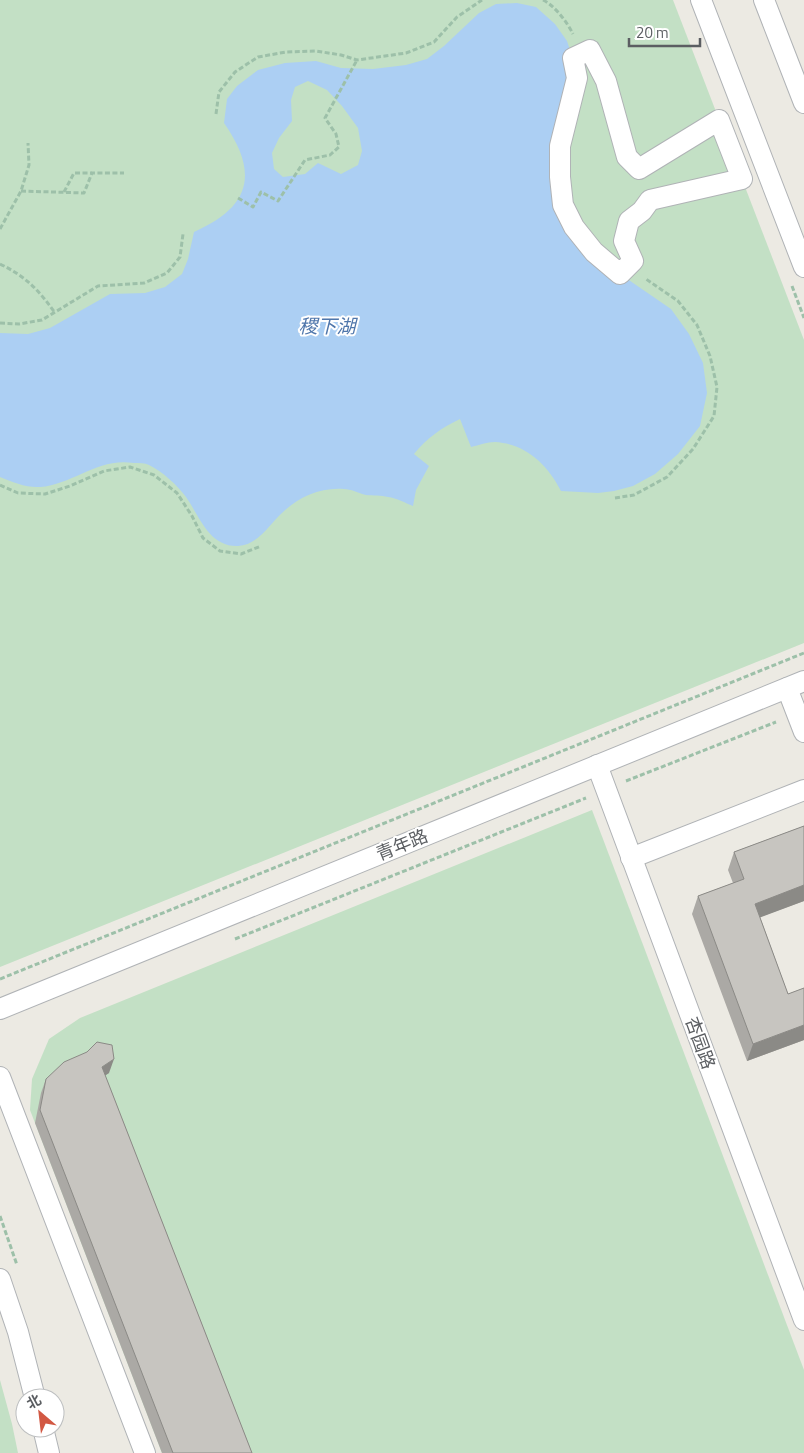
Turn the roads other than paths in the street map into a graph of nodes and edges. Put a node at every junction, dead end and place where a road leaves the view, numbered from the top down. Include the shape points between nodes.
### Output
1 (700, 0) edge
2 (764, 0) edge
3 (800, 80) edge
4 (804, 103) edge
5 (626, 267) joint
6 (804, 267) edge
7 (796, 684) edge
8 (801, 722) edge
9 (597, 765) junction
10 (804, 790) edge
11 (631, 858) junction
12 (0, 1009) edge
13 (0, 1077) edge
14 (0, 1279) edge
15 (804, 1320) edge
16 (32, 1388) edge
17 (45, 1438) edge
18 (49, 1453) edge
19 (145, 1453) edge

1 - 6 street
2 - 3 street
3 - 4 street
5 - 5 street via 633,261 624,241 629,221 642,212 650,200 742,179 719,120 639,169 627,157 606,81 590,50 573,58 577,78 560,146 563,205 574,227 594,252 620,274
7 - 8 street
7 - 9 street, 青年路
9 - 11 street, 杏园路
9 - 12 street, 青年路
10 - 11 street
11 - 15 street, 杏园路
13 - 19 street
14 - 16 street
17 - 18 street

